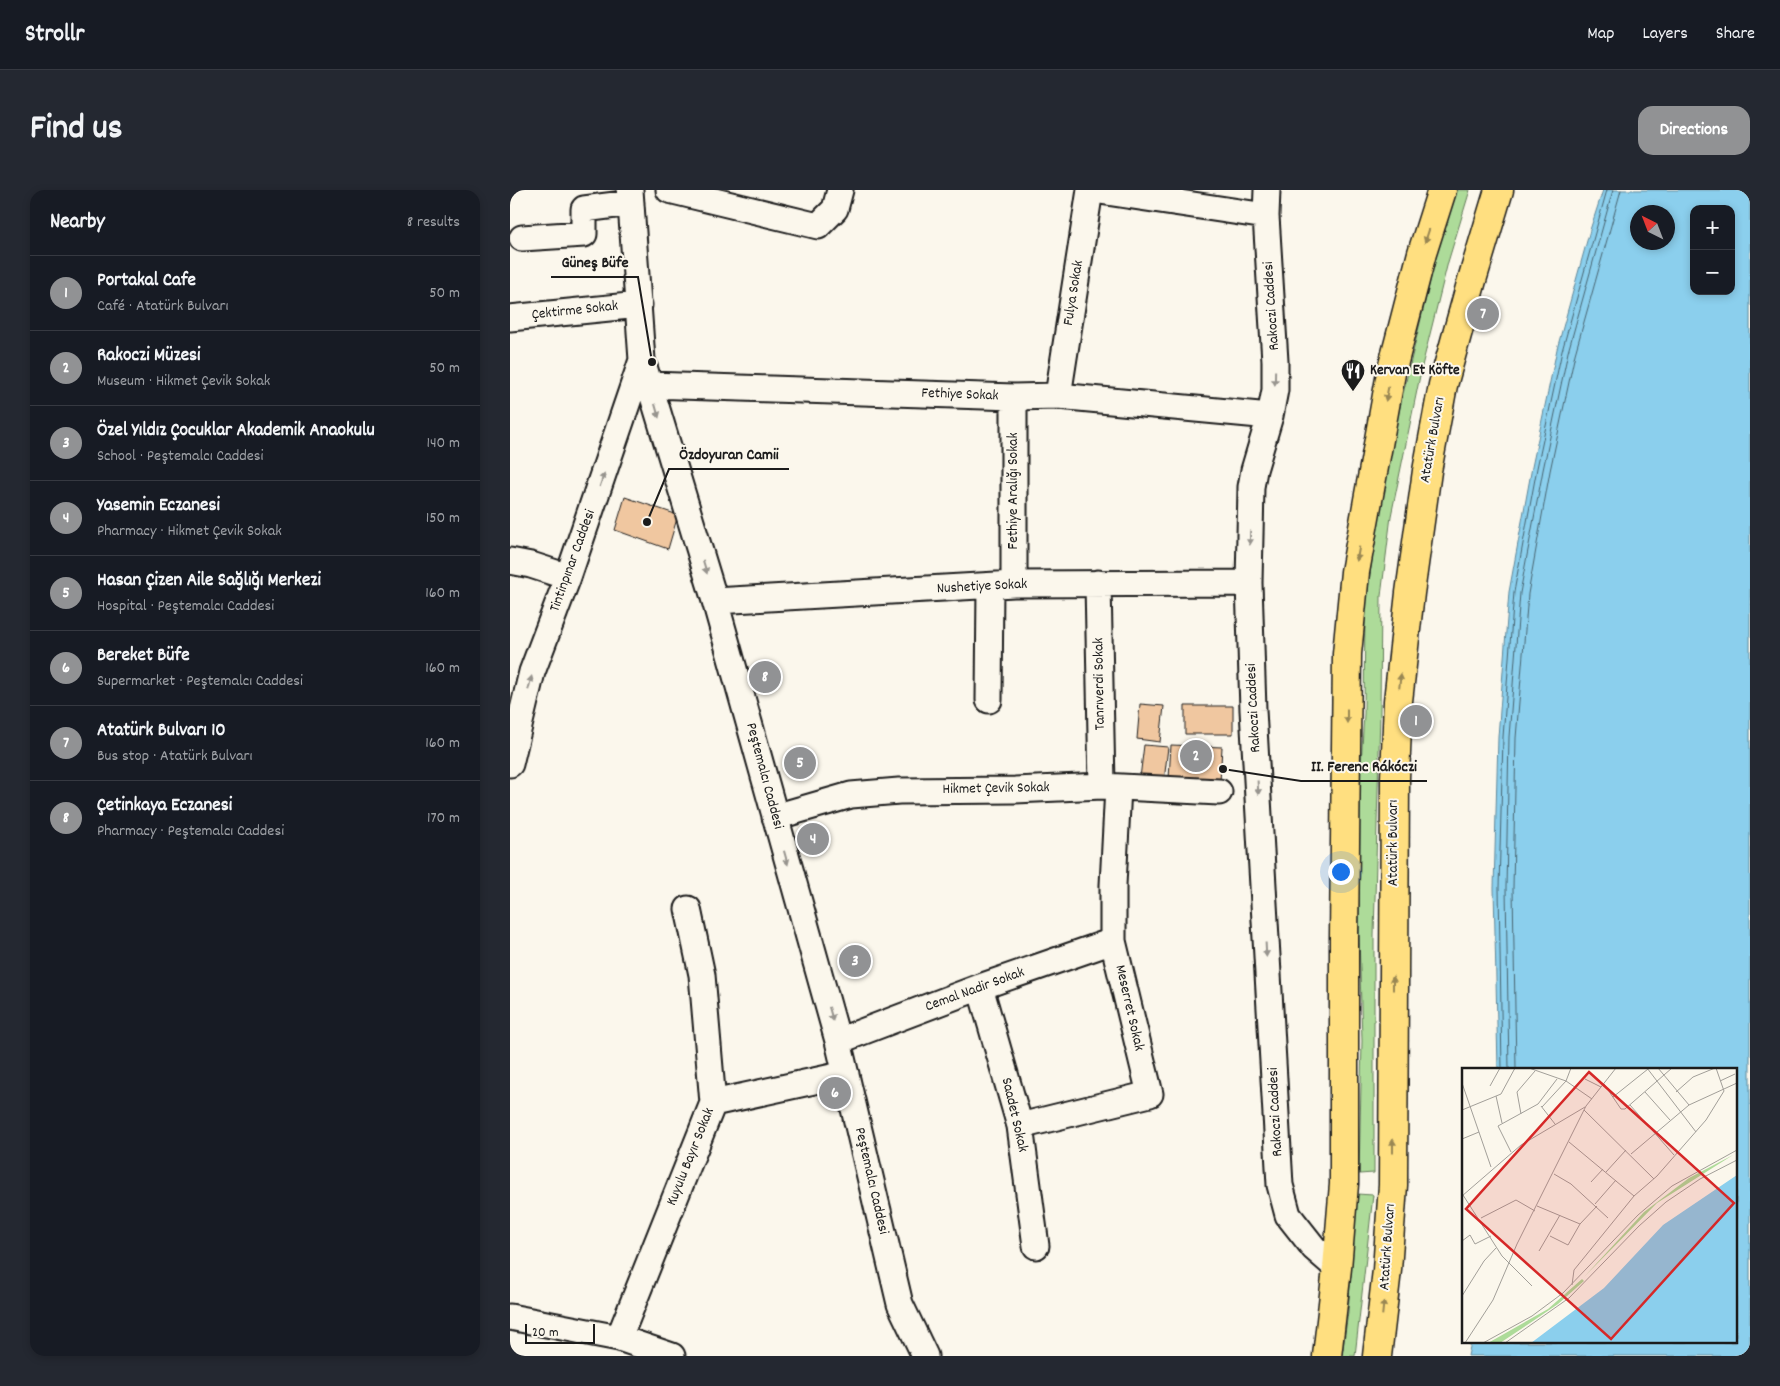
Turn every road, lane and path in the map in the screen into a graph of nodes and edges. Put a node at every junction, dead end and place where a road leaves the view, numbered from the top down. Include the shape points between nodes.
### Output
1 (669, 190) edge
2 (840, 190) edge
3 (1092, 190) edge
4 (1267, 190) edge
5 (1442, 190) edge
6 (1499, 190) edge
7 (630, 196) edge
8 (731, 197) edge
9 (1266, 216) junction
10 (522, 238) dead end
11 (639, 304) junction
12 (510, 318) edge
13 (642, 360) junction
14 (650, 385) junction
15 (1058, 396) junction
16 (1014, 397) junction
17 (1270, 416) junction
18 (510, 560) edge
19 (568, 577) junction
20 (1098, 583) junction
21 (1249, 583) junction
22 (1014, 584) junction
23 (990, 586) junction
24 (715, 601) junction
25 (989, 700) dead end
26 (510, 764) edge
27 (1110, 786) junction
28 (1219, 792) dead end
29 (775, 817) junction
30 (688, 909) dead end
31 (1113, 941) junction
32 (980, 987) junction
33 (838, 1041) junction
34 (846, 1074) junction
35 (713, 1103) junction
36 (1020, 1126) junction
37 (1036, 1246) dead end
38 (1337, 1268) junction
39 (510, 1317) edge
40 (619, 1338) junction
41 (672, 1356) edge
42 (925, 1356) edge
43 (1327, 1356) edge
44 (1377, 1356) edge

1 - 8 street
2 - 8 street via 835,209 818,226
3 - 9 street
3 - 15 street, Fulya Sokak
4 - 9 street, Rakoczi Caddesi
5 -> 38 main road via 1391,372 1355,572 1348,644 1344,1184
44 -> 6 main road, Atatürk Bulvarı via 1393,1185 1398,701 1427,471 1443,385
7 - 10 street via 584,209 584,234
7 - 11 street, Peştemalcı Caddesi
9 -> 17 street, Rakoczi Caddesi via 1275,361 1275,390
11 - 12 street, Çektirme Sokak
11 - 13 street, Peştemalcı Caddesi
13 - 14 street, Peştemalcı Caddesi
19 -> 13 street, Tintinpınar Caddesi
14 - 16 street, Fethiye Sokak
14 -> 24 street, Peştemalcı Caddesi
15 - 16 street, Fethiye Sokak
15 - 17 street, Fethiye Sokak
16 - 22 street, Fethiye Aralığı Sokak
17 -> 21 street, Rakoczi Caddesi via 1254,470
18 - 19 street
26 -> 19 street, Tintinpınar Caddesi via 532,672
20 - 21 street, Nushetiye Sokak
20 - 22 street, Nushetiye Sokak
20 - 27 street, Tanrıverdi Sokak
21 -> 38 street, Rakoczi Caddesi via 1253,710 1280,1185 1288,1215 1314,1248
22 - 23 street, Nushetiye Sokak
23 - 24 street, Nushetiye Sokak
23 - 25 street
24 - 29 street, Peştemalcı Caddesi
27 - 28 street, Hikmet Çevik Sokak
27 - 29 street, Hikmet Çevik Sokak via 851,795
27 - 31 street, Meserret Sokak
29 -> 33 street, Peştemalcı Caddesi
30 - 35 street via 702,975
31 - 32 street, Cemal Nadir Sokak
31 - 36 street, Meserret Sokak via 1150,1094
32 - 33 street, Cemal Nadir Sokak
32 - 36 street, Saadet Sokak
33 - 34 street, Peştemalcı Caddesi
34 - 35 street, Kuyulu Bayır Sokak
34 - 42 street, Peştemalcı Caddesi via 900,1304
35 - 40 street, Kuyulu Bayır Sokak
36 - 37 street, Saadet Sokak
38 - 43 main road
39 - 40 street
40 - 41 street

